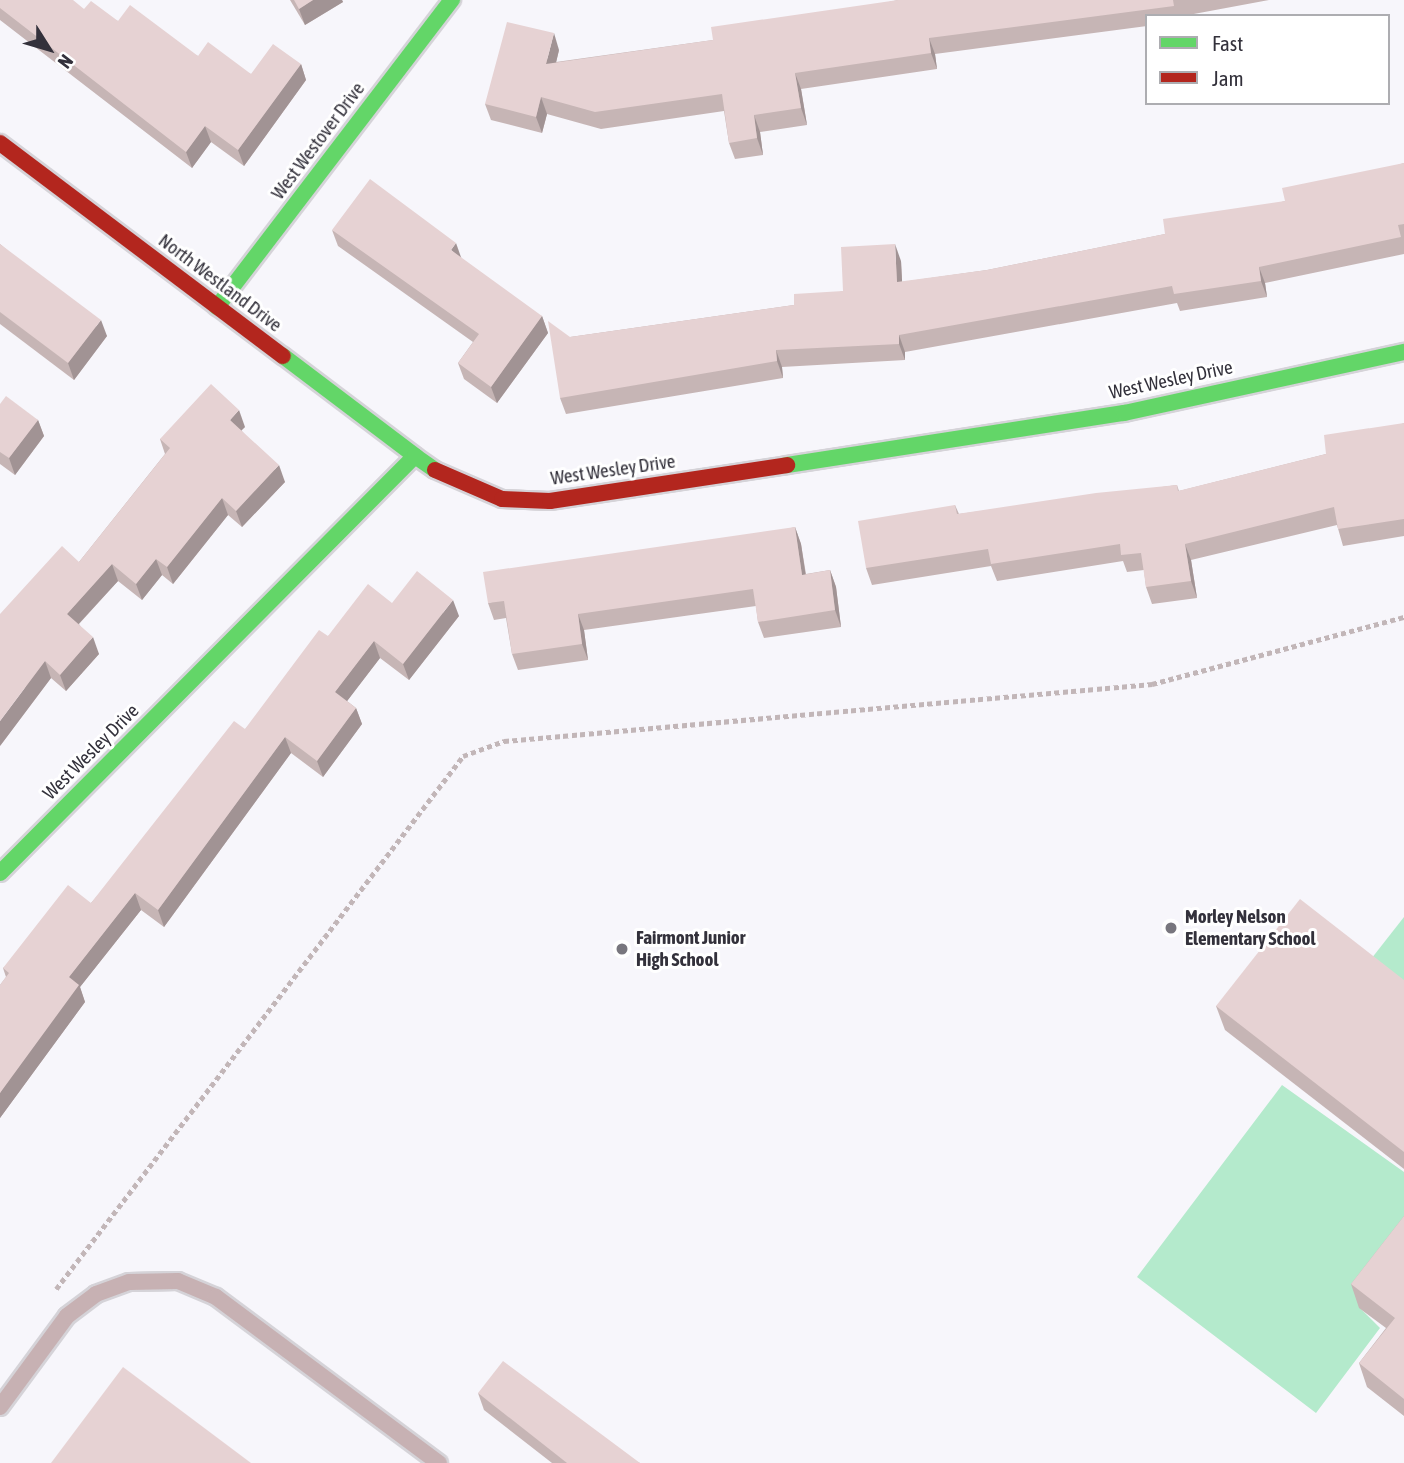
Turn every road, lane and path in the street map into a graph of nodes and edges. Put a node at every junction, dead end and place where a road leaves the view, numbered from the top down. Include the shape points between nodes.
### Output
1 (452, 0) edge
2 (0, 143) edge
3 (218, 307) junction
4 (1404, 352) edge
5 (415, 456) junction
6 (1404, 617) edge
7 (0, 873) edge
8 (54, 1293) dead end
9 (0, 1407) edge
10 (439, 1463) edge

1 - 3 street, West Westover Drive
2 - 3 street, North Westland Drive
3 - 5 street, North Westland Drive
4 - 5 street, West Wesley Drive via 1124,413 550,501 502,499 452,482
5 - 7 street, West Wesley Drive
6 - 8 path via 1152,684 504,741 463,756
9 - 10 lane via 67,1316 96,1293 129,1282 178,1281 216,1297

